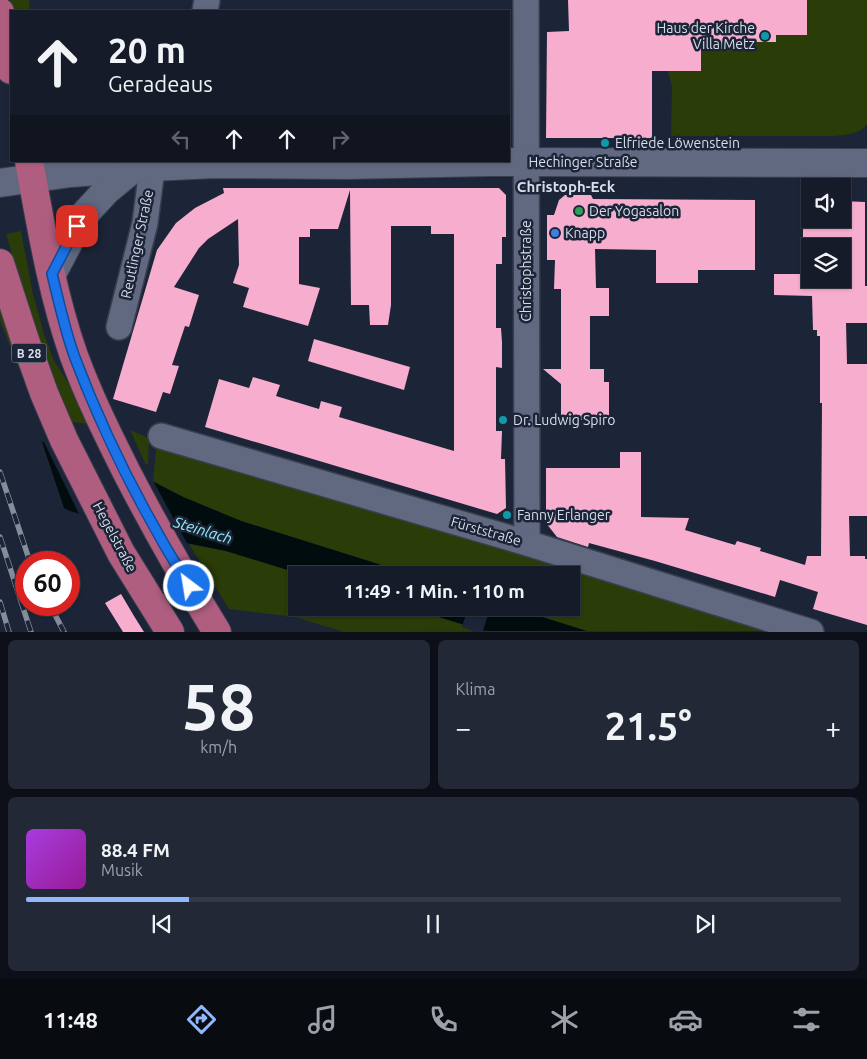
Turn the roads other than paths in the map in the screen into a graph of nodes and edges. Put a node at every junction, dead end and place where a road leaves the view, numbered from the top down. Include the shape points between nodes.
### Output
1 (526, 0) edge
2 (0, 12) edge
3 (10, 65) edge
4 (526, 162) junction
5 (867, 164) edge
6 (146, 165) edge
7 (30, 169) edge
8 (0, 183) edge
9 (0, 263) edge
10 (52, 274) junction
11 (119, 327) dead end
12 (160, 436) dead end
13 (69, 445) junction
14 (116, 452) junction
15 (527, 543) junction
16 (170, 632) edge
17 (217, 632) edge
18 (811, 632) edge

1 - 4 street, Christophstraße
2 - 3 main road
4 - 5 street, Hechinger Straße
4 - 6 street, Hechinger Straße
4 - 15 street, Christophstraße
6 - 7 street, Hechinger Straße
6 - 10 street via 106,191 82,217
6 - 11 street, Reutlinger Straße via 145,223
7 - 8 street, Hechinger Straße
7 - 10 main road
9 - 13 main road, B 28 via 44,393
10 - 14 main road via 75,358
12 - 15 street, Fürststraße
13 - 14 main road via 76,436 84,435
13 - 16 main road, Hegelstraße / B 28 via 121,553
14 - 17 main road via 180,572
15 - 18 street, Fürststraße

